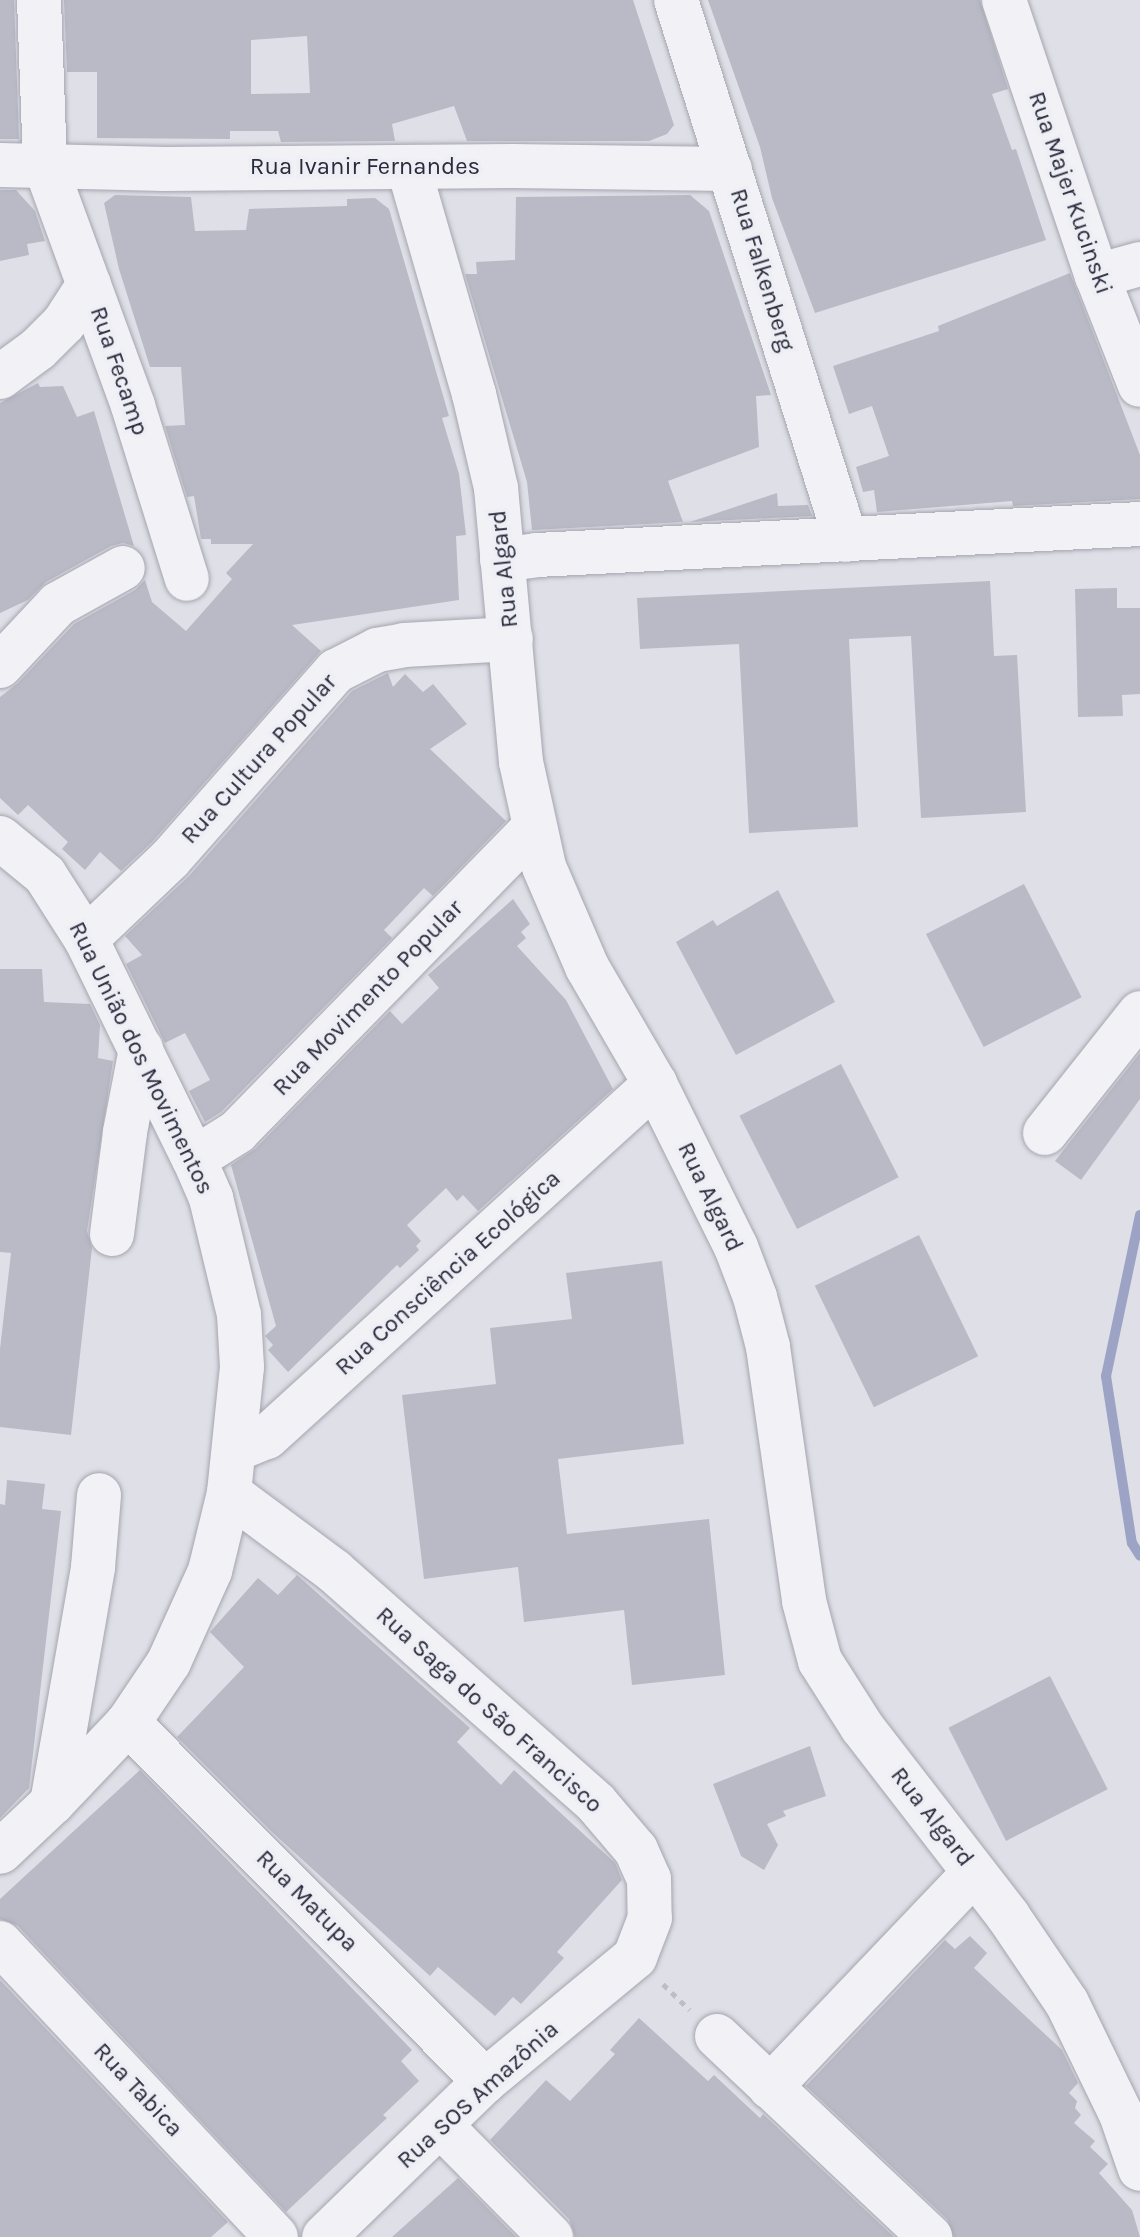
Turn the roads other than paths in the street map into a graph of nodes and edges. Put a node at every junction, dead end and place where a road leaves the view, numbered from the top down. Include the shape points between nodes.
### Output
1 (39, 0) edge
2 (676, 0) edge
3 (1004, 0) edge
4 (0, 165) edge
5 (45, 165) junction
6 (409, 169) junction
7 (730, 169) junction
8 (1140, 264) edge
9 (1097, 276) junction
10 (89, 284) junction
11 (0, 377) edge
12 (1140, 385) edge
13 (1140, 524) edge
14 (846, 540) junction
15 (502, 560) junction
16 (123, 568) dead end
17 (187, 579) dead end
18 (511, 639) junction
19 (0, 666) edge
20 (533, 829) junction
21 (0, 838) edge
22 (86, 939) junction
23 (1140, 1013) edge
24 (141, 1049) junction
25 (655, 1084) junction
26 (1045, 1133) dead end
27 (194, 1159) junction
28 (112, 1234) dead end
29 (234, 1450) junction
30 (229, 1493) junction
31 (99, 1495) dead end
32 (128, 1723) junction
33 (52, 1803) junction
34 (0, 1852) edge
35 (974, 1873) junction
36 (0, 1943) edge
37 (635, 1957) joint
38 (717, 2036) road end
39 (485, 2081) junction
40 (770, 2087) junction
41 (442, 2127) junction
42 (1140, 2169) edge
43 (276, 2237) edge
44 (324, 2237) edge
45 (551, 2237) edge
46 (930, 2237) edge

1 - 5 street, Rua Fecamp
2 - 7 street, Rua Falkenberg
3 - 9 street, Rua Majer Kucinski
4 - 5 street, Rua Ivanir Fernandes
5 - 6 street, Rua Ivanir Fernandes
5 - 10 street, Rua Fecamp
6 - 7 street, Rua Ivanir Fernandes
6 - 15 street, Rua Algard via 487,448
7 - 14 street, Rua Falkenberg
8 - 9 street
9 - 12 street, Rua Majer Kucinski
10 - 11 street via 64,323
10 - 17 street, Rua Fecamp
13 - 14 street
14 - 15 street
15 - 18 street, Rua Algard
16 - 19 street via 58,604
18 - 20 street, Rua Algard via 521,762
18 - 22 street, Rua Cultura Popular via 404,645 377,650 336,671 170,859
20 - 25 street, Rua Algard via 587,967
20 - 27 street, Rua Movimento Popular via 237,1132
21 - 22 street, Rua União dos Movimentos via 45,875
22 - 24 street, Rua União dos Movimentos
23 - 26 street
24 - 27 street, Rua União dos Movimentos
24 - 28 street
25 - 29 street, Rua Consciência Ecológica via 284,1422 253,1445
25 - 35 street, Rua Algard via 736,1247 755,1297 768,1347 804,1601 820,1661 862,1727
27 - 29 street, Rua União dos Movimentos via 211,1198 239,1315 242,1367
29 - 30 street, Rua União dos Movimentos
30 - 32 street, Rua União dos Movimentos via 210,1571 169,1662
30 - 37 street, Rua Saga do São Francisco via 334,1571 596,1803 636,1850 649,1879 650,1918
31 - 33 street via 93,1567
32 - 33 street, Rua União dos Movimentos
32 - 39 street, Rua Matupa
33 - 34 street, Rua União dos Movimentos
35 - 40 street
35 - 42 street, Rua Algard via 1067,2003 1121,2114
36 - 43 street, Rua Tabica
37 - 39 street, Rua SOS Amazônia
38 - 40 street
39 - 41 street, Rua SOS Amazônia
40 - 46 street
41 - 44 street, Rua SOS Amazônia
41 - 45 street

